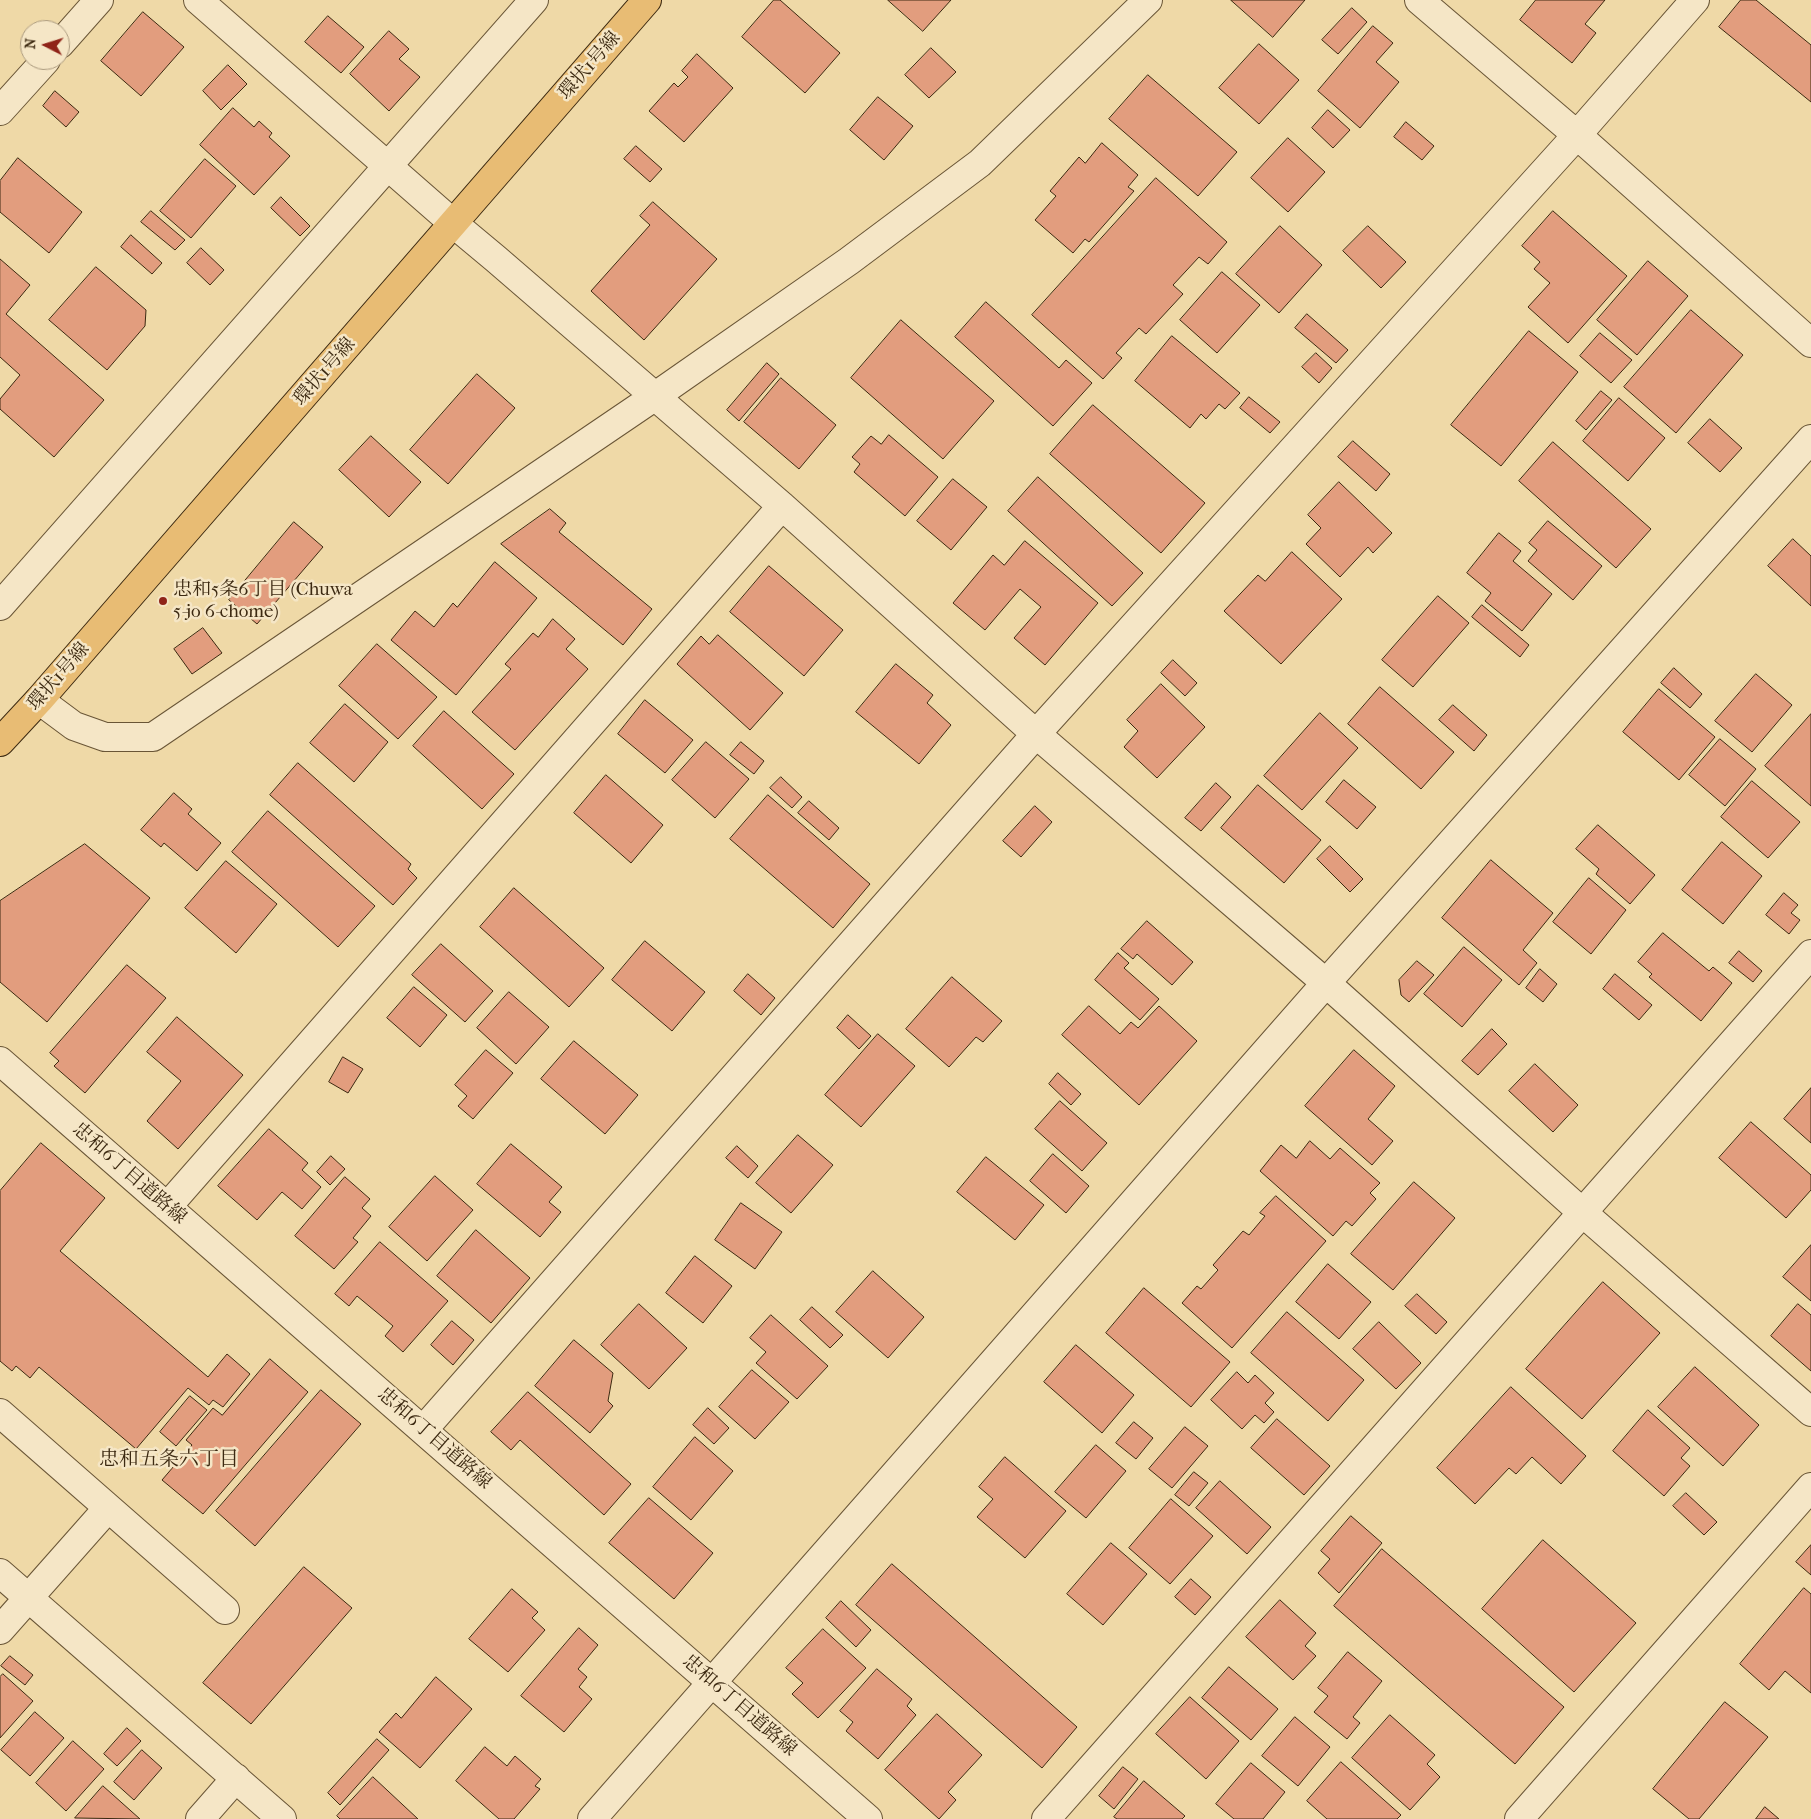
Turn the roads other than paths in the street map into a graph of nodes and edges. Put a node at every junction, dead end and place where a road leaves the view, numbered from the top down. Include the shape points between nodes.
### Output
1 (99, 0) edge
2 (198, 0) edge
3 (534, 0) edge
4 (647, 0) edge
5 (1148, 0) edge
6 (1420, 0) edge
7 (1695, 0) edge
8 (70, 33) edge
9 (37, 70) edge
10 (0, 111) edge
11 (1577, 135) junction
12 (388, 166) junction
13 (454, 224) junction
14 (1811, 343) edge
15 (654, 397) junction
16 (1811, 438) edge
17 (782, 506) junction
18 (0, 606) edge
19 (39, 700) junction
20 (1036, 734) junction
21 (0, 742) edge
22 (1811, 954) edge
23 (1326, 983) junction
24 (0, 1061) edge
25 (167, 1207) junction
26 (1583, 1213) junction
27 (1811, 1412) edge
28 (0, 1413) edge
29 (423, 1430) junction
30 (1811, 1487) edge
31 (108, 1508) junction
32 (0, 1573) edge
33 (28, 1598) junction
34 (225, 1610) dead end
35 (0, 1630) edge
36 (712, 1683) junction
37 (236, 1778) junction
38 (200, 1819) edge
39 (282, 1819) edge
40 (592, 1819) edge
41 (868, 1819) edge
42 (1046, 1819) edge
43 (1519, 1819) edge

1 - 8 street
2 - 12 street
3 - 12 street
4 - 13 main road, 環状1号線
5 - 15 street via 980,163 849,261
6 - 11 street
7 - 11 street
9 - 10 street
11 - 14 street
11 - 20 street
12 - 13 street
12 - 18 street
13 - 15 street
13 - 19 main road, 環状1号線
15 - 17 street
15 - 19 street via 153,737 105,737 74,726
16 - 23 street
17 - 20 street
17 - 25 street
19 - 21 main road, 環状1号線
20 - 23 street
20 - 29 street
22 - 26 street
23 - 26 street
23 - 36 street
24 - 25 street, 忠和6丁目道路線
25 - 29 street, 忠和6丁目道路線
26 - 27 street
26 - 42 street
28 - 31 street
29 - 36 street, 忠和6丁目道路線
30 - 43 street
31 - 33 street
31 - 34 street
32 - 33 street
33 - 35 street
33 - 37 street
36 - 40 street
36 - 41 street, 忠和6丁目道路線
37 - 38 street
37 - 39 street

